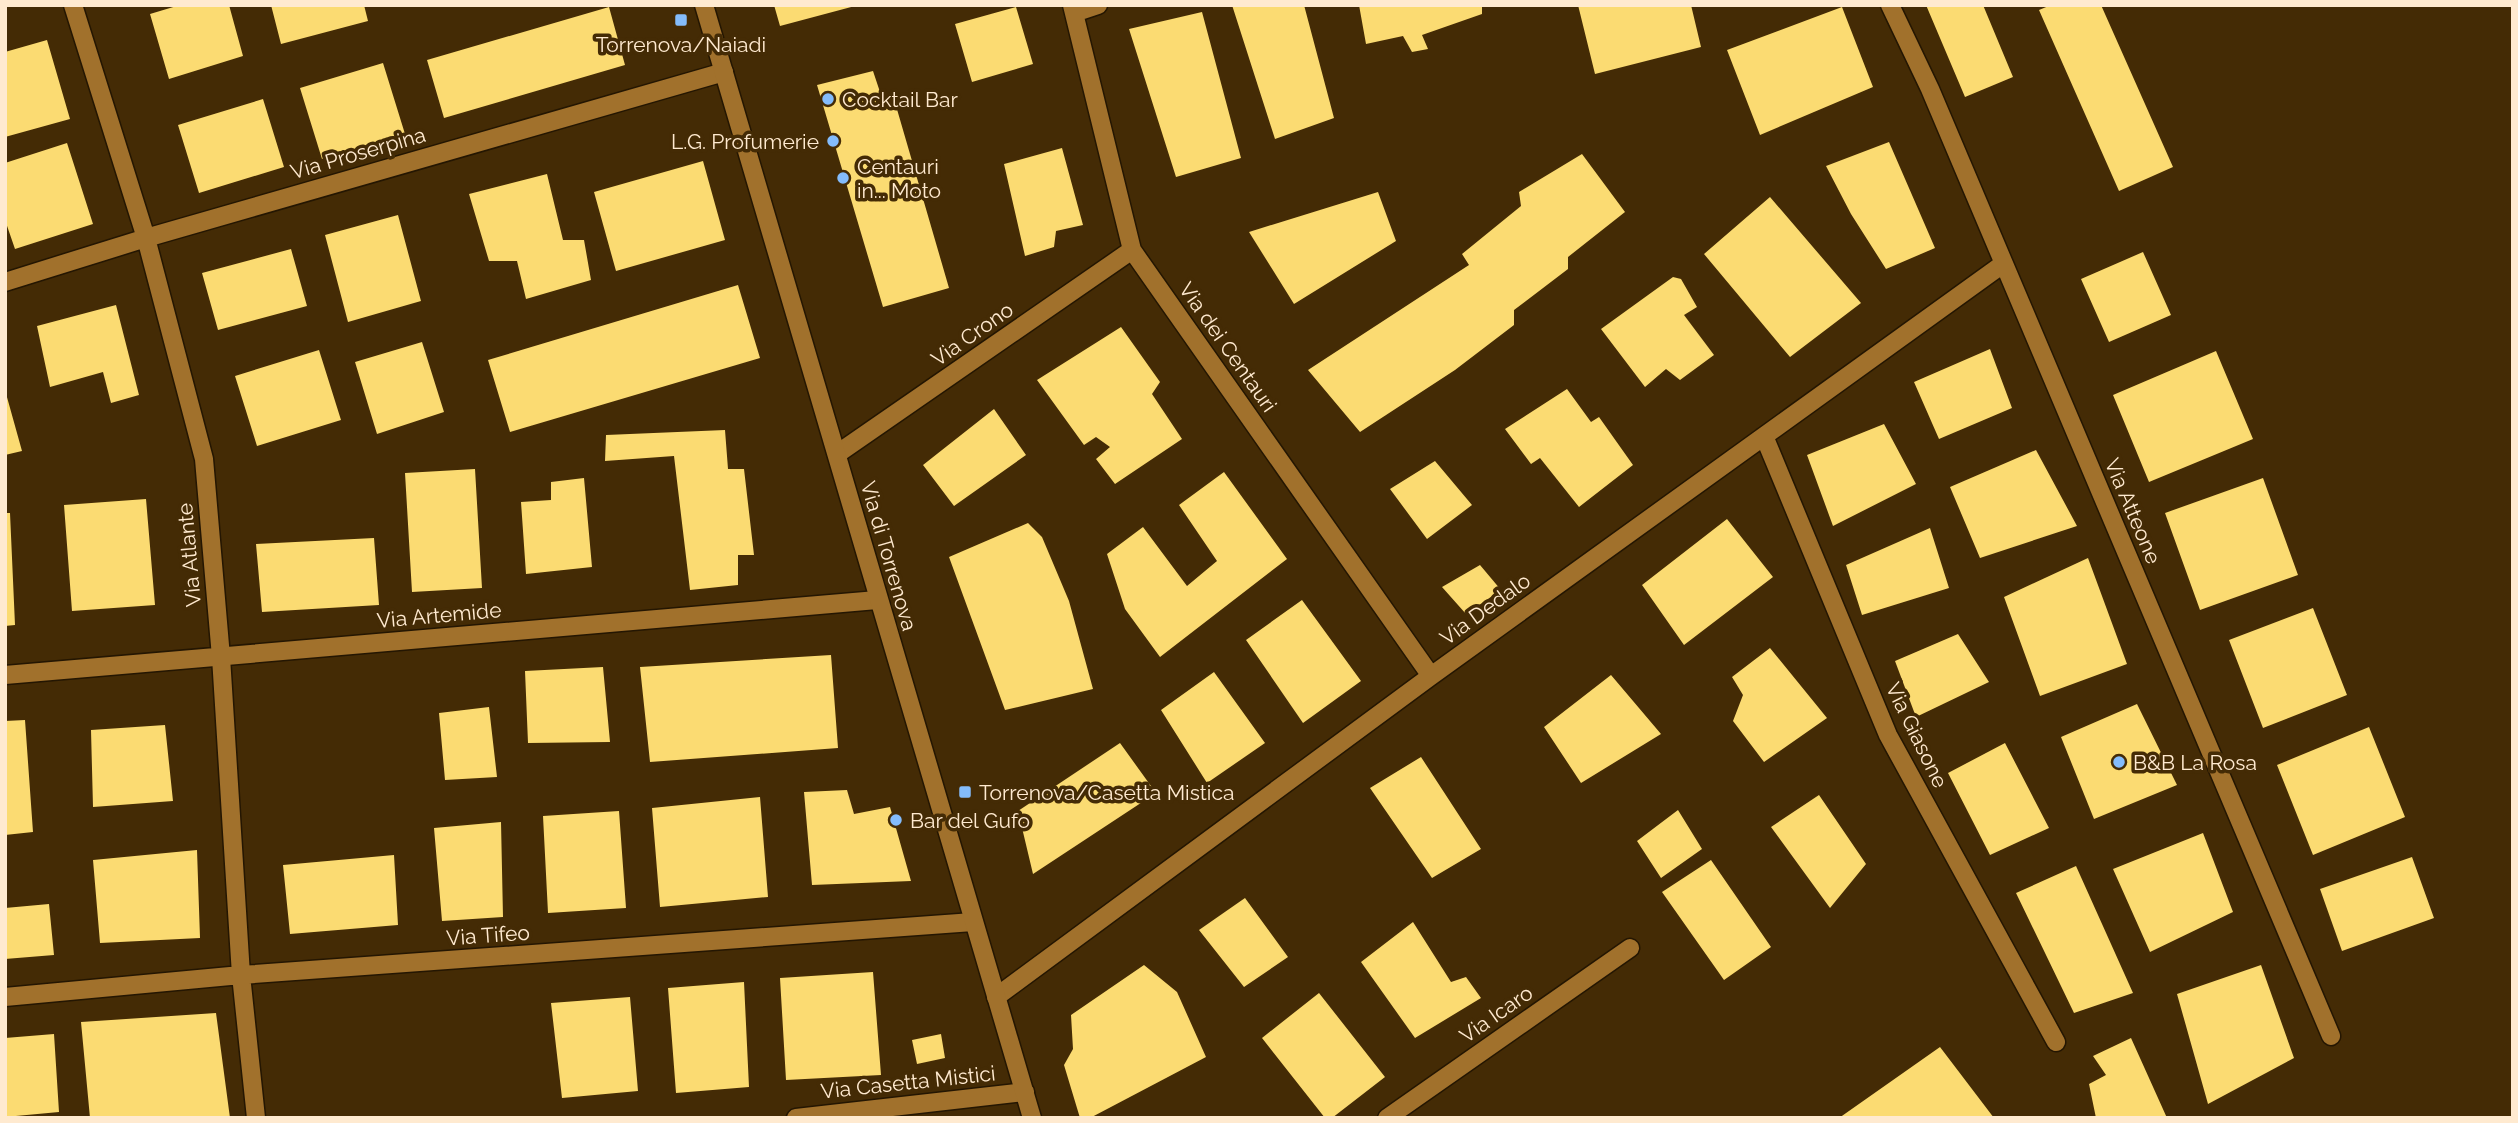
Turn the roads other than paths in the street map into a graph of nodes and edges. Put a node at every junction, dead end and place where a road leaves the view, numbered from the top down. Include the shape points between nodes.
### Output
1 (74, 5) edge
2 (704, 5) edge
3 (1098, 5) edge
4 (1890, 5) edge
5 (1073, 9) edge
6 (724, 72) junction
7 (146, 238) junction
8 (1132, 250) junction
9 (2003, 264) junction
10 (5, 282) edge
11 (1764, 436) junction
12 (837, 454) junction
13 (877, 600) junction
14 (221, 657) junction
15 (5, 675) edge
16 (1431, 676) junction
17 (974, 922) junction
18 (1630, 948) dead end
19 (241, 975) junction
20 (5, 996) edge
21 (996, 997) junction
22 (2331, 1036) dead end
23 (2056, 1042) dead end
24 (1025, 1092) junction
25 (257, 1118) edge
26 (796, 1118) edge
27 (1032, 1118) edge
28 (1387, 1118) edge

1 - 7 street, Via Atlante
2 - 6 street, Via di Torrenova
3 - 5 street
4 - 9 street, Via Atteone
5 - 8 street, Via dei Centauri
6 - 7 street, Via Proserpina
6 - 12 street, Via di Torrenova
7 - 10 street, Via Proserpina
7 - 14 street, Via Atlante via 204,459
8 - 12 street, Via Crono
8 - 16 street, Via dei Centauri
9 - 11 street, Via Dedalo
9 - 22 street, Via Atteone
11 - 16 street, Via Dedalo
11 - 23 street, Via Giasone via 1888,735
12 - 13 street, Via di Torrenova
13 - 14 street, Via Artemide
13 - 17 street, Via di Torrenova
14 - 15 street, Via Artemide
14 - 19 street, Via Atlante
16 - 21 street, Via Dedalo
17 - 19 street, Via Tifeo
17 - 21 street, Via di Torrenova
18 - 28 street, Via Icaro
19 - 20 street, Via Tifeo
19 - 25 street, Via Atlante
21 - 24 street, Via di Torrenova
24 - 26 street, Via Casetta Mistici
24 - 27 street, Via di Torrenova

